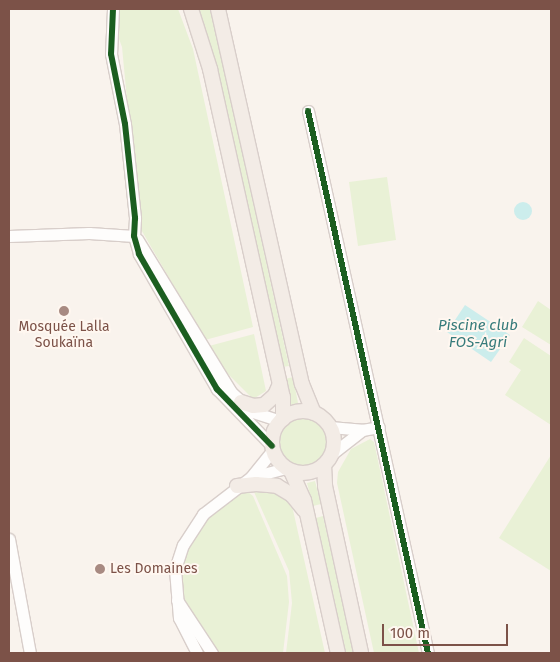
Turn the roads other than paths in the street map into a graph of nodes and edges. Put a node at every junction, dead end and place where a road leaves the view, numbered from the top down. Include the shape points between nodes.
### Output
1 (113, 9) edge
2 (191, 9) edge
3 (218, 9) edge
4 (308, 112) dead end
5 (9, 236) edge
6 (134, 236) junction
7 (280, 384) junction
8 (241, 402) junction
9 (314, 413) junction
10 (282, 420) junction
11 (330, 427) junction
12 (379, 428) junction
13 (362, 430) junction
14 (273, 448) junction
15 (333, 453) junction
16 (324, 465) junction
17 (288, 470) junction
18 (250, 477) junction
19 (237, 486) junction
20 (307, 516) junction
21 (9, 539) edge
22 (177, 600) junction
23 (30, 653) edge
24 (197, 653) edge
25 (212, 653) edge
26 (338, 653) edge
27 (361, 653) edge
28 (428, 653) edge

1 - 6 street via 110,44 125,124
2 - 7 main road via 210,69
3 - 9 main road via 302,384
4 - 12 street
5 - 6 street via 89,233
6 - 8 street via 150,256 207,356
6 - 14 street via 142,263 207,374 231,405
7 - 8 main road via 276,395 264,405
7 - 10 main road
8 - 10 street via 260,415
9 - 10 main road via 298,411
9 - 11 main road
10 - 14 main road via 274,433
11 - 13 street
11 - 15 main road via 335,444
12 - 13 street
12 - 28 street
13 - 15 street
14 - 17 main road
14 - 18 street
15 - 16 main road
16 - 17 main road via 306,474
16 - 27 main road via 325,486
17 - 18 street
17 - 20 main road via 302,490
18 - 19 street
19 - 20 main road via 277,486 298,501
19 - 22 street via 203,514 189,532 175,569
20 - 26 main road
21 - 23 street
22 - 24 street via 179,618
22 - 25 street

